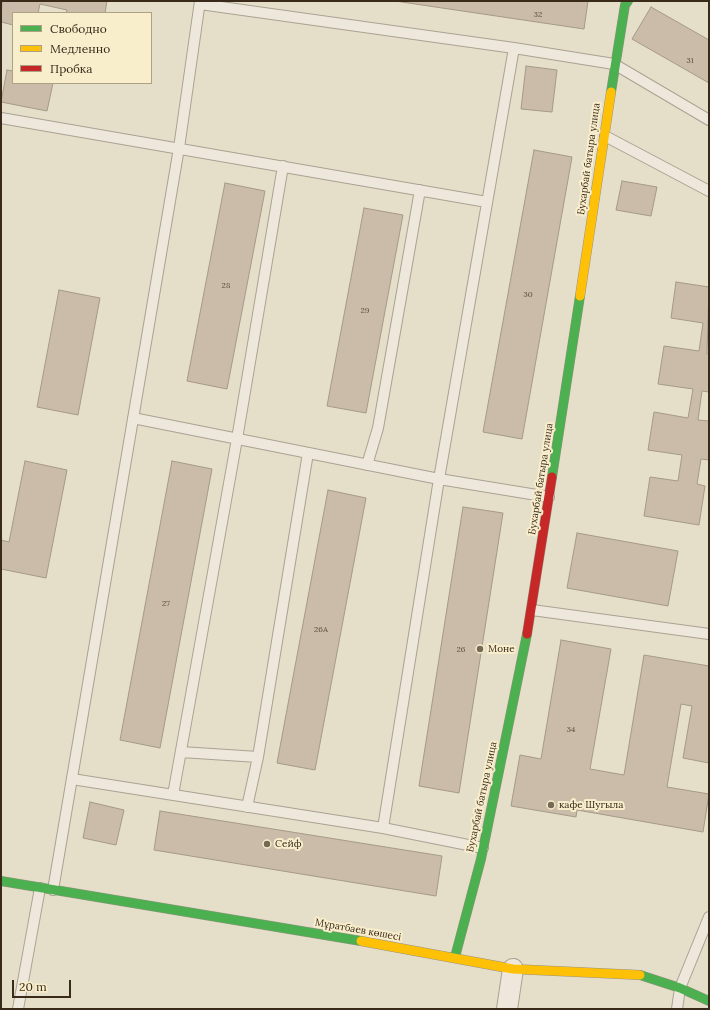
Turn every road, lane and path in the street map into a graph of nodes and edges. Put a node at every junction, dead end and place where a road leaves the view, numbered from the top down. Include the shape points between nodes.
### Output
1 (628, 1) edge
2 (200, 2) edge
3 (514, 48) junction
4 (614, 64) junction
5 (1, 118) edge
6 (709, 120) edge
7 (605, 136) junction
8 (179, 148) junction
9 (283, 166) junction
10 (420, 190) junction
11 (709, 191) edge
12 (487, 202) junction
13 (133, 418) junction
14 (237, 439) junction
15 (308, 453) junction
16 (367, 465) junction
17 (439, 479) junction
18 (549, 498) junction
19 (532, 610) junction
20 (709, 634) edge
21 (181, 752) junction
22 (258, 757) junction
23 (72, 779) junction
24 (173, 795) junction
25 (247, 807) junction
26 (383, 828) junction
27 (483, 848) junction
28 (1, 881) edge
29 (40, 888) junction
30 (53, 890) junction
31 (709, 917) edge
32 (456, 957) junction
33 (513, 969) junction
34 (680, 988) junction
35 (709, 1001) edge
36 (18, 1009) edge
37 (507, 1009) edge
38 (677, 1009) edge

1 - 4 street, Бухарбай батыра улица via 625,5
2 - 3 lane
2 - 8 lane
3 - 4 lane
3 - 12 lane
4 - 6 lane
4 - 7 street, Бухарбай батыра улица
5 - 8 lane
7 - 11 lane
7 - 18 street, Бухарбай батыра улица
8 - 9 lane
8 - 13 lane
9 - 10 lane
9 - 14 lane
10 - 12 lane
10 - 16 lane via 378,428
12 - 17 lane
13 - 14 lane
13 - 23 lane
14 - 15 lane
14 - 21 lane
15 - 16 lane
15 - 22 lane
16 - 17 lane
17 - 18 lane
17 - 26 lane
18 - 19 street, Бухарбай батыра улица
19 - 20 lane
19 - 27 street, Бухарбай батыра улица
21 - 22 lane
21 - 24 lane
22 - 25 lane
23 - 24 lane
23 - 30 lane
24 - 25 lane
25 - 26 lane
26 - 27 lane
27 - 32 street, Бухарбай батыра улица
28 - 29 street, Мұратбаев көшесі
29 - 30 street, Мұратбаев көшесі
29 - 36 lane
30 - 32 street, Мұратбаев көшесі
31 - 34 lane
32 - 33 street, Мұратбаев көшесі
33 - 34 street, Мұратбаев көшесі via 638,974
33 - 37 street
34 - 35 street, Мұратбаев көшесі
34 - 38 lane

